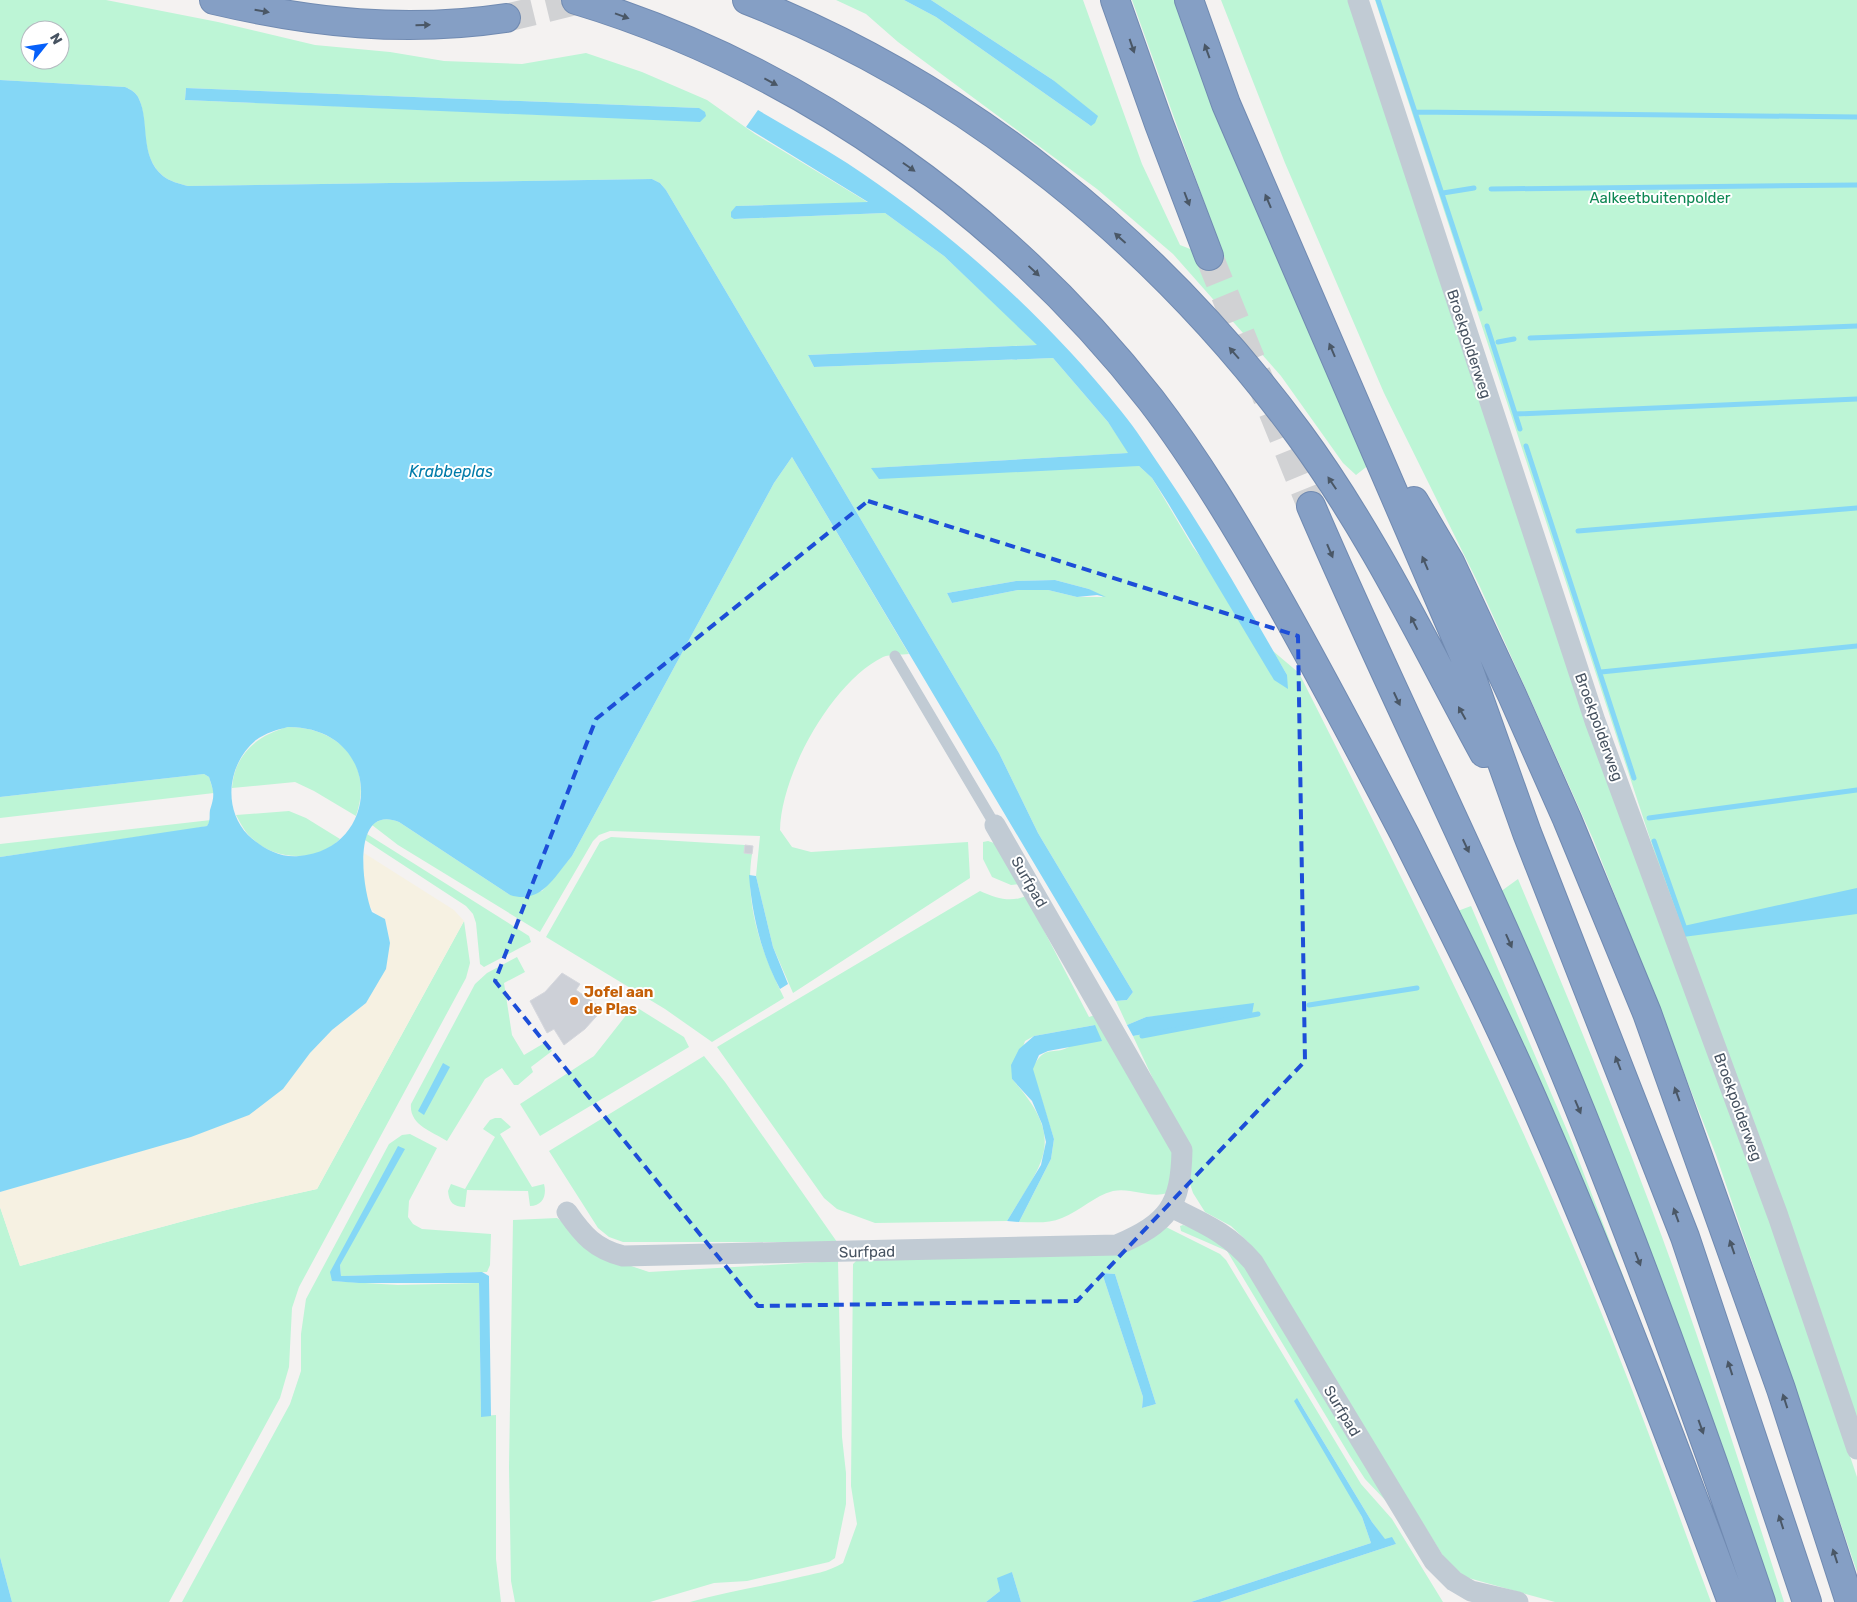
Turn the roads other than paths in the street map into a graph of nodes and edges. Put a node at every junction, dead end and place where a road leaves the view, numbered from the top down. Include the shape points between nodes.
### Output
1 (214, 0) edge
2 (576, 0) edge
3 (747, 0) edge
4 (1116, 0) edge
5 (1189, 0) edge
6 (1358, 0) edge
7 (506, 18) tunnel mouth
8 (1209, 256) tunnel mouth
9 (1352, 395) junction
10 (1311, 506) tunnel mouth
11 (895, 656) dead end
12 (996, 825) joint
13 (1527, 833) junction
14 (1171, 1207) junction
15 (567, 1212) dead end
16 (1857, 1448) edge
17 (1518, 1602) edge
18 (1732, 1602) edge
19 (1761, 1602) edge
20 (1807, 1602) edge
21 (1850, 1602) edge

1 -> 7 highway via 257,10 364,25 441,25
2 -> 18 highway via 652,27 743,66 828,113 910,168 967,212 1046,283 1113,355 1167,422 1239,530 1295,628 1372,771 1482,992 1539,1115 1630,1333
13 -> 3 highway via 1384,566 1344,502 1300,435 1255,377 1174,286 1085,206 1026,157 973,119 832,37
4 -> 8 highway
9 -> 5 highway via 1226,104
6 - 16 street, Broekpolderweg via 1595,721 1778,1216
13 -> 9 highway via 1464,656
21 -> 9 highway via 1732,1248 1644,1003 1567,819 1450,562
10 -> 19 highway via 1489,897 1578,1105 1675,1356
11 - 12 lane
12 - 14 street, Surfpad via 1182,1150 1181,1178
20 -> 13 highway via 1685,1237
14 - 15 street, Surfpad via 1163,1219 1142,1235 1117,1245 623,1256 592,1243
14 - 17 street, Surfpad via 1236,1243 1253,1262 1434,1561 1454,1581 1472,1590

